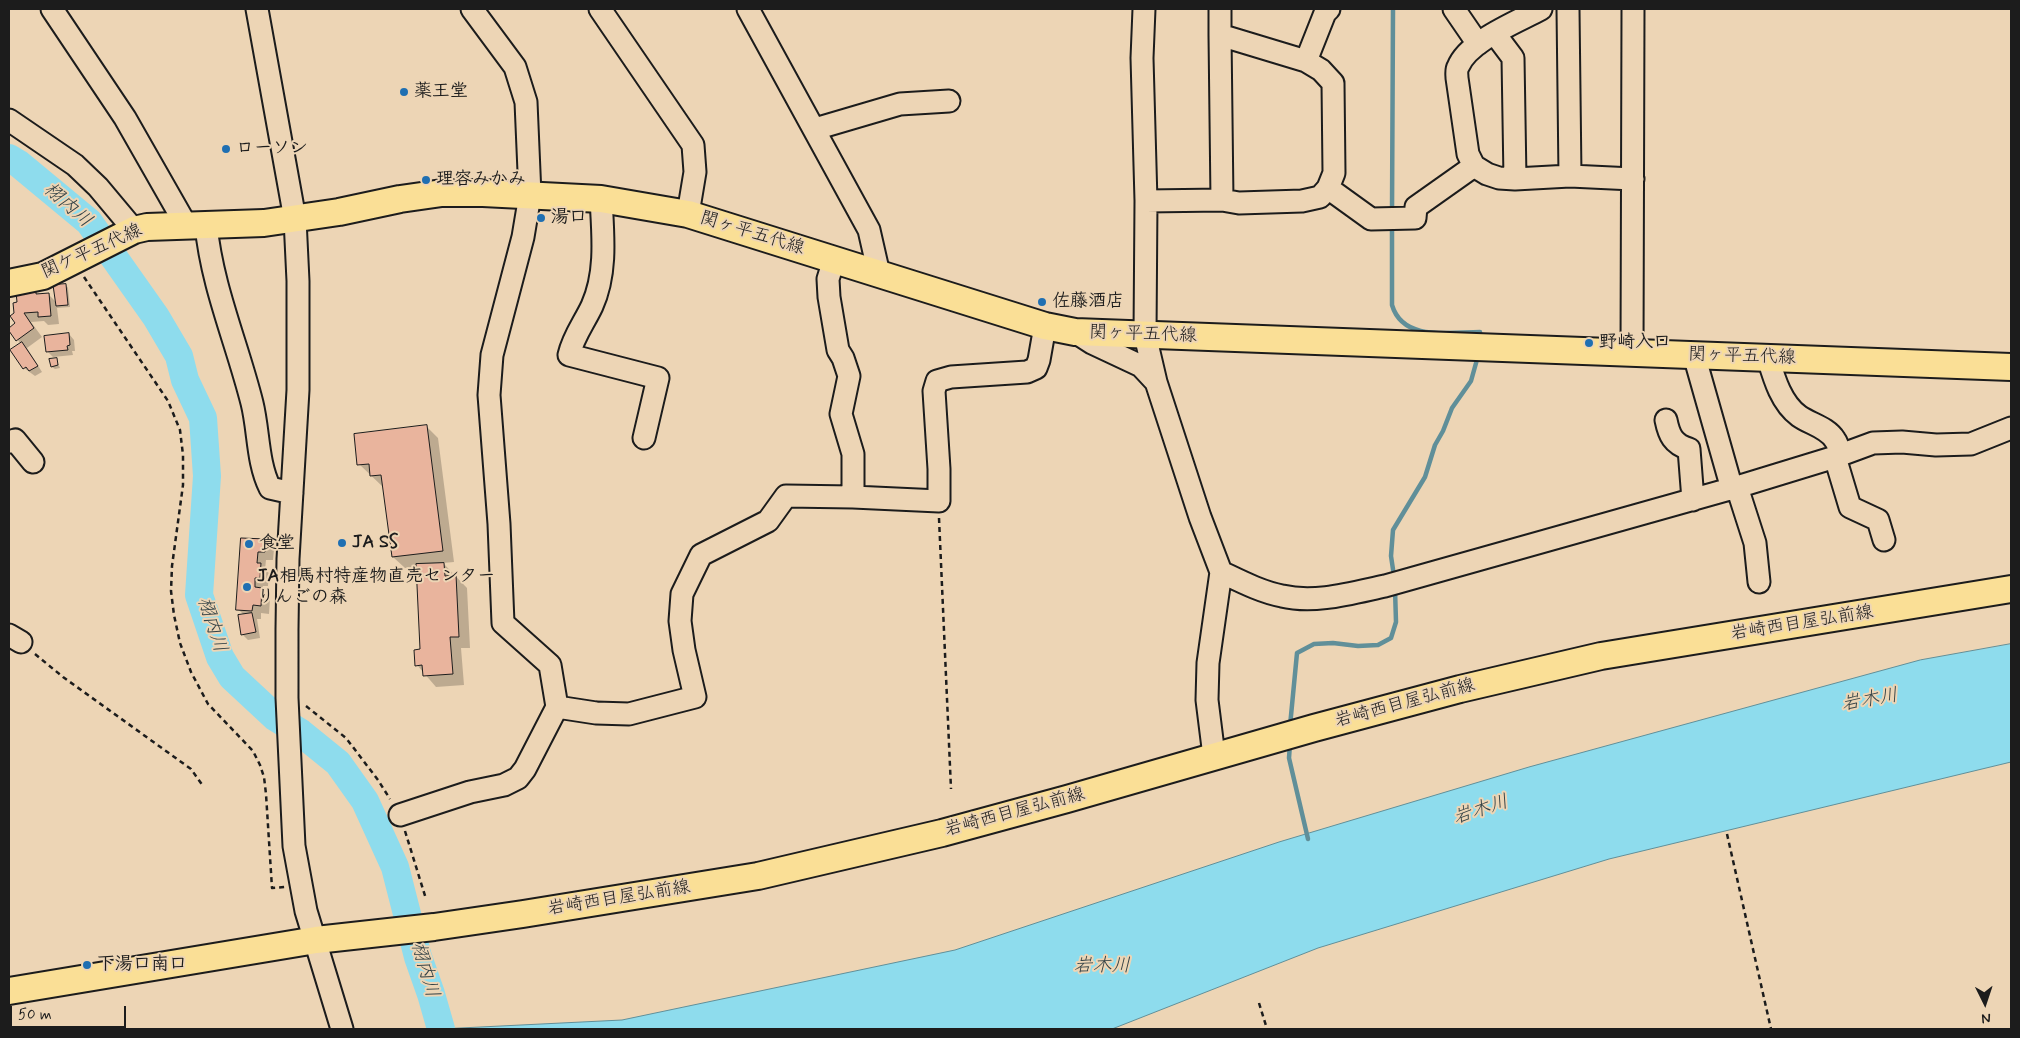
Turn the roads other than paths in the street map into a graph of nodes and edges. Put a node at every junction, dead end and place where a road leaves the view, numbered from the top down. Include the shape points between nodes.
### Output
1 (52, 9) edge
2 (257, 9) edge
3 (472, 9) edge
4 (600, 9) edge
5 (748, 9) edge
6 (1144, 9) edge
7 (1220, 9) edge
8 (1329, 9) edge
9 (1454, 9) edge
10 (1541, 9) edge
11 (1568, 9) edge
12 (1633, 9) edge
13 (1220, 35) junction
14 (1486, 39) junction
15 (1306, 61) junction
16 (949, 101) dead end
17 (9, 120) edge
18 (815, 129) junction
19 (1474, 166) junction
20 (1570, 176) junction
21 (1516, 179) junction
22 (1632, 179) junction
23 (1328, 188) junction
24 (530, 195) junction
25 (601, 199) junction
26 (1222, 200) junction
27 (1146, 201) junction
28 (688, 214) junction
29 (295, 218) junction
30 (196, 225) junction
31 (130, 231) junction
32 (834, 260) junction
33 (879, 274) junction
34 (9, 283) edge
35 (1045, 326) junction
36 (1075, 332) junction
37 (1145, 335) junction
38 (1632, 353) junction
39 (1694, 355) junction
40 (1768, 358) junction
41 (2011, 366) edge
42 (1156, 382) junction
43 (1666, 420) dead end
44 (2011, 428) edge
45 (644, 438) dead end
46 (9, 442) edge
47 (1837, 456) junction
48 (33, 462) dead end
49 (1734, 488) junction
50 (292, 493) junction
51 (853, 497) junction
52 (1694, 500) junction
53 (1884, 540) dead end
54 (1221, 572) junction
55 (1759, 582) dead end
56 (2011, 589) edge
57 (557, 707) junction
58 (1214, 756) junction
59 (400, 815) road end
60 (316, 940) junction
61 (9, 990) edge
62 (342, 1029) edge

1 - 30 street
2 - 29 street
3 - 24 street via 514,67 526,102
4 - 28 street via 693,145 694,172
5 - 18 street
6 - 27 street via 1142,58
7 - 13 street
8 - 15 street via 1324,13
9 - 14 street
10 - 14 street
11 - 20 street
12 - 22 street
13 - 15 street
13 - 26 street
14 - 19 street via 1468,52 1457,67 1468,154
14 - 21 street via 1513,58
15 - 23 street via 1333,83 1334,173
16 - 18 street via 900,104
17 - 31 street via 75,164 98,188
18 - 33 street via 870,230
19 - 21 street via 1499,178
19 - 23 street via 1416,207 1415,218 1371,219
20 - 21 street
20 - 22 street
22 - 38 street
23 - 26 street via 1320,197 1302,201 1240,203
24 - 25 main road, 関ヶ平五代線
24 - 29 main road, 関ヶ平五代線 via 442,193
24 - 57 street via 523,237 492,355 489,395 503,624 550,665
25 - 28 main road, 関ヶ平五代線
25 - 45 street via 601,279 569,355 658,378
26 - 27 street
27 - 37 street
28 - 32 main road, 関ヶ平五代線
29 - 30 main road, 関ケ平五代線 via 264,223
29 - 50 street via 299,317
30 - 31 main road, 関ケ平五代線 via 164,225
30 - 50 street via 208,250 252,404 262,473 270,488
31 - 34 main road, 関ケ平五代線 via 43,276
32 - 33 main road, 関ヶ平五代線
32 - 51 street via 828,279 829,297 832,327 849,376 841,414 853,454
33 - 35 main road, 関ヶ平五代線
35 - 36 main road, 関ヶ平五代線
35 - 51 street via 1036,368 1027,372 951,377 937,381 934,391 939,501
36 - 37 main road, 関ヶ平五代線
36 - 42 street via 1140,366
37 - 38 main road, 関ヶ平五代線
37 - 42 street
38 - 39 main road, 関ヶ平五代線
39 - 40 main road, 関ヶ平五代線
39 - 49 street
40 - 41 main road, 関ヶ平五代線
40 - 47 street via 1786,403 1798,416 1819,426 1835,440
42 - 54 street
43 - 52 street via 1670,436 1678,446 1689,449
44 - 47 street via 1971,444 1873,443
46 - 48 street via 15,440
47 - 49 street
47 - 53 street via 1850,507 1878,520
49 - 52 street
49 - 55 street via 1755,543
50 - 60 street via 287,694 294,846 306,911
51 - 57 street via 786,496 768,521 701,556 682,594 680,621 695,697 629,714
52 - 54 street via 1385,586 1344,594 1282,597
54 - 58 street via 1208,663 1207,700
56 - 58 main road, 岩崎西目屋弘前線 via 1601,656 1460,689
57 - 59 street via 518,778
58 - 60 main road, 岩崎西目屋弘前線 via 1067,800 785,870 434,927
60 - 61 main road, 岩崎西目屋弘前線
60 - 62 street

